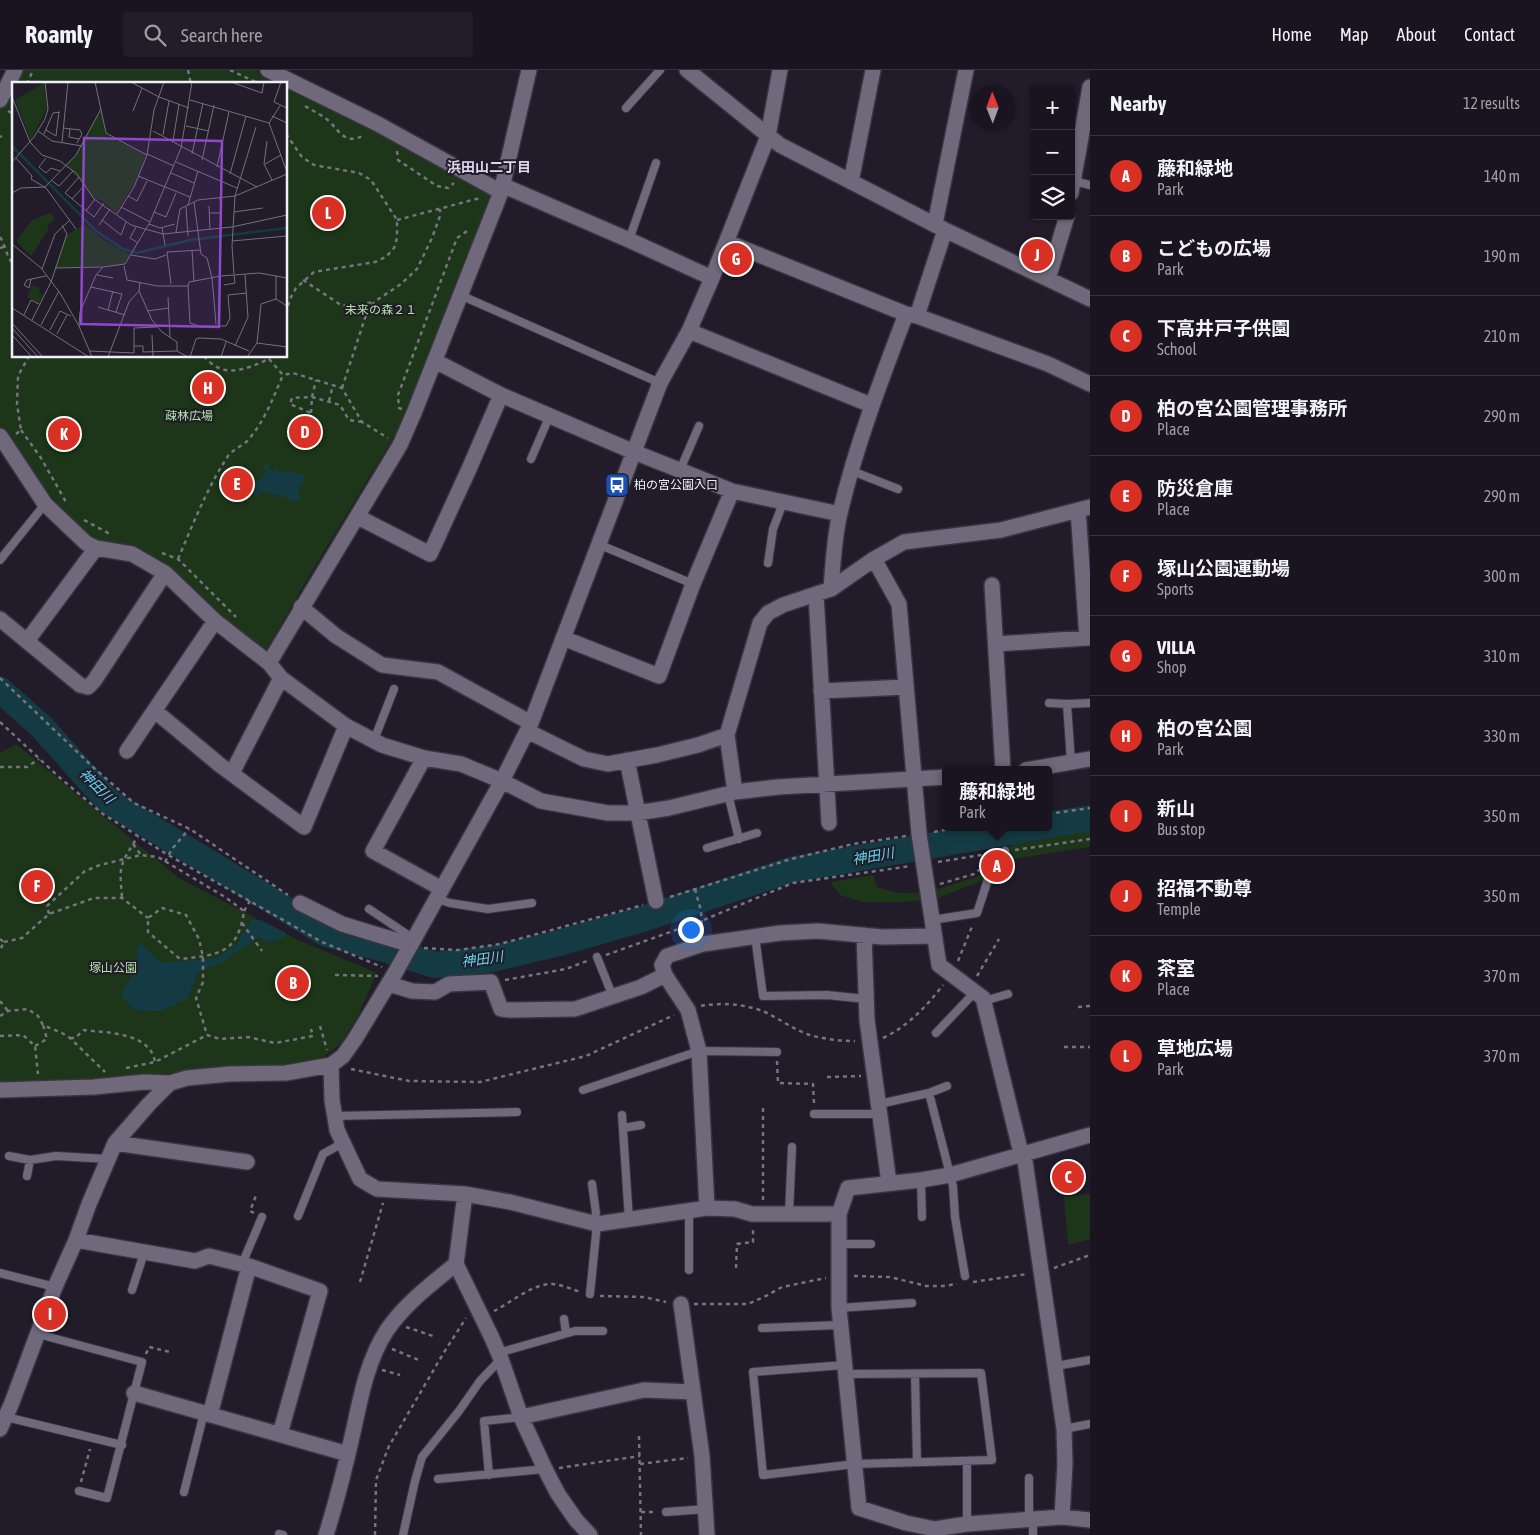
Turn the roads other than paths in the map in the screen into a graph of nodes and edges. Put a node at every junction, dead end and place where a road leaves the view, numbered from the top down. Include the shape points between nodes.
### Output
1 (15, 70) edge
2 (268, 70) edge
3 (529, 70) edge
4 (660, 70) edge
5 (687, 70) edge
6 (780, 70) edge
7 (872, 70) edge
8 (966, 70) edge
9 (703, 76) edge
10 (1090, 86) edge
11 (0, 100) edge
12 (626, 108) dead end
13 (768, 136) junction
14 (656, 163) dead end
15 (1074, 175) edge
16 (851, 182) junction
17 (1090, 185) edge
18 (1075, 187) edge
19 (502, 188) junction
20 (1066, 220) edge
21 (940, 227) junction
22 (629, 240) junction
23 (727, 242) junction
24 (712, 278) junction
25 (1048, 279) junction
26 (460, 295) junction
27 (1090, 299) edge
28 (912, 315) junction
29 (689, 330) junction
30 (435, 361) junction
31 (660, 383) junction
32 (1090, 384) edge
33 (501, 395) junction
34 (871, 405) junction
35 (550, 415) junction
36 (699, 426) dead end
37 (4, 442) edge
38 (634, 452) junction
39 (531, 459) dead end
40 (680, 470) junction
41 (852, 471) junction
42 (898, 489) dead end
43 (732, 491) junction
44 (783, 503) junction
45 (45, 504) junction
46 (1084, 508) edge
47 (840, 514) junction
48 (358, 517) junction
49 (598, 544) junction
50 (96, 548) junction
51 (874, 559) junction
52 (0, 560) edge
53 (768, 563) dead end
54 (165, 573) junction
55 (693, 584) junction
56 (992, 585) dead end
57 (831, 589) junction
58 (816, 594) junction
59 (301, 608) junction
60 (0, 619) edge
61 (215, 621) junction
62 (563, 638) junction
63 (27, 641) junction
64 (996, 644) junction
65 (269, 663) junction
66 (281, 678) junction
67 (906, 687) junction
68 (394, 689) dead end
69 (821, 691) junction
70 (1049, 703) dead end
71 (1090, 703) edge
72 (1067, 704) junction
73 (155, 711) junction
74 (346, 726) junction
75 (529, 727) junction
76 (727, 736) junction
77 (374, 740) junction
78 (127, 751) dead end
79 (424, 758) junction
80 (1090, 759) edge
81 (626, 760) junction
82 (1071, 762) junction
83 (1004, 766) edge
84 (1048, 766) edge
85 (232, 773) junction
86 (942, 777) edge
87 (914, 779) junction
88 (502, 781) junction
89 (827, 784) junction
90 (732, 793) junction
91 (637, 813) junction
92 (829, 822) dead end
93 (757, 833) dead end
94 (739, 839) junction
95 (707, 848) dead end
96 (1005, 851) road end
97 (439, 894) junction
98 (656, 902) dead end
99 (300, 903) road end
100 (532, 903) dead end
101 (369, 909) dead end
102 (932, 920) junction
103 (864, 935) junction
104 (755, 936) junction
105 (934, 936) junction
106 (412, 944) junction
107 (597, 958) road end
108 (665, 975) junction
109 (394, 976) junction
110 (976, 994) junction
111 (1008, 994) dead end
112 (613, 997) junction
113 (866, 999) junction
114 (936, 1033) dead end
115 (699, 1051) junction
116 (777, 1052) road end
117 (331, 1065) junction
118 (170, 1083) junction
119 (947, 1086) dead end
120 (0, 1090) edge
121 (583, 1090) dead end
122 (929, 1093) junction
123 (880, 1109) junction
124 (517, 1112) dead end
125 (814, 1114) road end
126 (622, 1115) dead end
127 (334, 1116) junction
128 (640, 1125) dead end
129 (623, 1128) junction
130 (1090, 1135) edge
131 (114, 1143) junction
132 (343, 1143) junction
133 (792, 1147) dead end
134 (1024, 1154) junction
135 (9, 1156) dead end
136 (108, 1159) junction
137 (30, 1160) junction
138 (248, 1162) dead end
139 (950, 1175) junction
140 (27, 1176) dead end
141 (921, 1180) junction
142 (889, 1183) junction
143 (592, 1184) dead end
144 (465, 1194) junction
145 (707, 1208) junction
146 (689, 1210) junction
147 (789, 1214) junction
148 (839, 1214) junction
149 (298, 1216) dead end
150 (262, 1217) road end
151 (922, 1217) dead end
152 (629, 1220) junction
153 (596, 1224) junction
154 (76, 1240) junction
155 (1053, 1242) dead end
156 (838, 1244) junction
157 (871, 1244) dead end
158 (1038, 1244) junction
159 (144, 1253) junction
160 (456, 1264) junction
161 (246, 1265) junction
162 (688, 1270) dead end
163 (0, 1273) edge
164 (964, 1280) road end
165 (56, 1287) junction
166 (132, 1290) dead end
167 (590, 1294) road end
168 (912, 1303) dead end
169 (681, 1304) road end
170 (839, 1308) junction
171 (564, 1319) dead end
172 (840, 1325) junction
173 (762, 1328) dead end
174 (603, 1331) dead end
175 (566, 1333) junction
176 (38, 1334) junction
177 (500, 1356) junction
178 (1090, 1360) edge
179 (1056, 1366) junction
180 (845, 1369) junction
181 (916, 1374) junction
182 (693, 1392) junction
183 (134, 1393) junction
184 (4, 1414) edge
185 (207, 1414) junction
186 (521, 1417) junction
187 (1090, 1424) edge
188 (1064, 1429) junction
189 (280, 1434) junction
190 (122, 1445) junction
191 (348, 1454) junction
192 (967, 1461) junction
193 (917, 1462) junction
194 (855, 1464) junction
195 (545, 1469) junction
196 (490, 1475) junction
197 (1029, 1478) dead end
198 (438, 1479) dead end
199 (79, 1491) road end
200 (184, 1492) dead end
201 (706, 1509) junction
202 (666, 1512) road end
203 (1062, 1517) junction
204 (1031, 1519) junction
205 (1090, 1520) edge
206 (967, 1524) junction
207 (935, 1532) edge
208 (326, 1535) edge
209 (403, 1535) edge
210 (590, 1535) edge
211 (708, 1535) edge
212 (1032, 1535) edge

1 - 11 street
2 - 19 street
3 - 19 street
4 - 12 lane
5 - 9 street
6 - 13 street
7 - 16 street
8 - 21 street
9 - 13 street
10 - 15 street
13 - 16 street
13 - 23 street
14 - 22 lane
16 - 21 street
17 - 18 lane
19 - 22 street
19 - 26 street
20 - 25 street
21 - 25 street
21 - 28 street
22 - 24 street
23 - 24 street
23 - 28 street
24 - 29 street
25 - 27 street
26 - 30 street
26 - 31 lane
28 - 32 street via 1048,364
28 - 34 street
29 - 31 street
29 - 34 street
30 - 33 street
30 - 48 street via 400,445
31 - 38 street
33 - 35 street
33 - 48 street via 430,554
34 - 41 street
35 - 38 street
35 - 39 lane
36 - 40 lane
37 - 45 street
38 - 40 street
38 - 49 street
40 - 43 street
41 - 42 lane
41 - 47 street
43 - 44 street
43 - 55 street
44 - 47 street
44 - 53 lane via 773,529
45 - 50 street via 86,543
45 - 52 lane
46 - 51 street via 1001,530 904,542
46 - 64 street via 1087,638
47 - 57 street
48 - 59 street
49 - 55 lane
49 - 62 street
50 - 54 street via 132,554
50 - 63 street
51 - 57 street
51 - 67 street via 899,604
54 - 61 street
54 - 63 street via 88,687 80,685
55 - 62 street via 659,676
56 - 64 street
57 - 58 street
58 - 69 street
58 - 76 street via 783,605 768,613 760,623
59 - 65 street
59 - 75 street via 336,636 382,665 438,672
60 - 63 street
61 - 65 street
61 - 73 street
62 - 75 street
64 - 83 street
65 - 66 street
66 - 74 street
66 - 85 street
67 - 69 street
67 - 87 street
68 - 77 lane
69 - 89 street
70 - 72 lane
71 - 72 lane
72 - 82 lane
73 - 78 street
73 - 85 street
74 - 77 street
74 - 85 street via 304,827
75 - 81 street via 584,759 608,764
75 - 88 street
76 - 81 street
76 - 90 street
77 - 79 street
79 - 88 street via 461,764
79 - 97 street via 373,851
80 - 82 street
81 - 91 street
82 - 84 street
86 - 87 street
87 - 89 street
87 - 102 street via 922,862
88 - 91 street via 541,801 608,813
88 - 97 street
89 - 90 street
89 - 92 street
90 - 91 street
90 - 94 lane
91 - 98 street
93 - 94 lane
94 - 95 lane
96 - 102 lane via 993,864 977,913
97 - 100 lane via 450,903 488,909
97 - 106 street
99 - 106 street via 342,924
101 - 106 lane
102 - 105 street
103 - 104 street via 818,931
103 - 105 street
103 - 113 street
104 - 108 street via 703,944 667,956 662,964
104 - 113 lane via 762,996 827,995
105 - 110 street via 939,965
106 - 109 street
107 - 112 lane
108 - 112 street
108 - 115 street via 688,1010
109 - 112 street via 412,991 435,992 449,984 491,982 500,1009 510,1010 575,1009
109 - 117 street via 343,1056
110 - 111 lane
110 - 114 lane
110 - 134 street
113 - 123 street
115 - 116 lane
115 - 121 lane
115 - 145 street
117 - 118 street via 286,1073 188,1078
117 - 127 street
118 - 120 street
118 - 131 street
119 - 122 lane
122 - 123 lane
122 - 139 lane
123 - 125 lane
123 - 142 street
124 - 127 lane
126 - 129 lane
127 - 132 street
128 - 129 lane
129 - 152 lane
130 - 134 street
131 - 136 street
131 - 138 street
132 - 144 street via 360,1179 378,1189
132 - 149 lane via 323,1154
133 - 147 lane
134 - 139 street
134 - 158 street
135 - 137 lane
136 - 137 lane via 56,1156
136 - 154 street
137 - 140 lane
139 - 141 street
139 - 164 lane
141 - 142 street
141 - 151 lane
142 - 148 street via 848,1188
143 - 153 lane
144 - 153 street
144 - 160 street
145 - 146 street
145 - 147 street
146 - 152 street
146 - 162 lane
147 - 148 street
148 - 156 street
150 - 161 lane
152 - 153 street
153 - 167 lane
154 - 159 street
154 - 165 street
155 - 158 street
156 - 157 lane
156 - 170 street
158 - 179 street
159 - 161 street via 195,1261 209,1256
159 - 166 lane
160 - 177 street
160 - 191 street via 416,1297 387,1330 366,1376
161 - 185 street
161 - 189 street via 320,1291
163 - 165 lane
165 - 176 street
168 - 170 lane
169 - 182 street
170 - 172 street
171 - 175 lane
172 - 173 lane
172 - 180 street
174 - 175 lane
175 - 177 lane
176 - 183 lane via 142,1362
176 - 184 street
177 - 186 street
177 - 209 lane via 422,1457
178 - 179 lane
179 - 188 street
180 - 181 lane
180 - 194 street
180 - 194 lane via 753,1372 763,1474
181 - 192 lane via 981,1373 992,1460
181 - 193 lane
182 - 186 street via 644,1390
182 - 201 street
183 - 185 street
183 - 190 lane
184 - 190 lane
185 - 189 street
185 - 200 lane
186 - 195 street
186 - 196 lane via 484,1420
187 - 188 lane
188 - 203 street
189 - 191 street
190 - 199 lane via 107,1498
191 - 208 street
192 - 193 lane
192 - 206 lane
193 - 194 lane
194 - 207 street via 859,1508
195 - 196 lane
195 - 210 street via 558,1494
196 - 198 lane
197 - 204 lane
201 - 202 lane
201 - 211 street
203 - 204 street
203 - 205 street
204 - 206 street
204 - 212 lane
206 - 207 street

